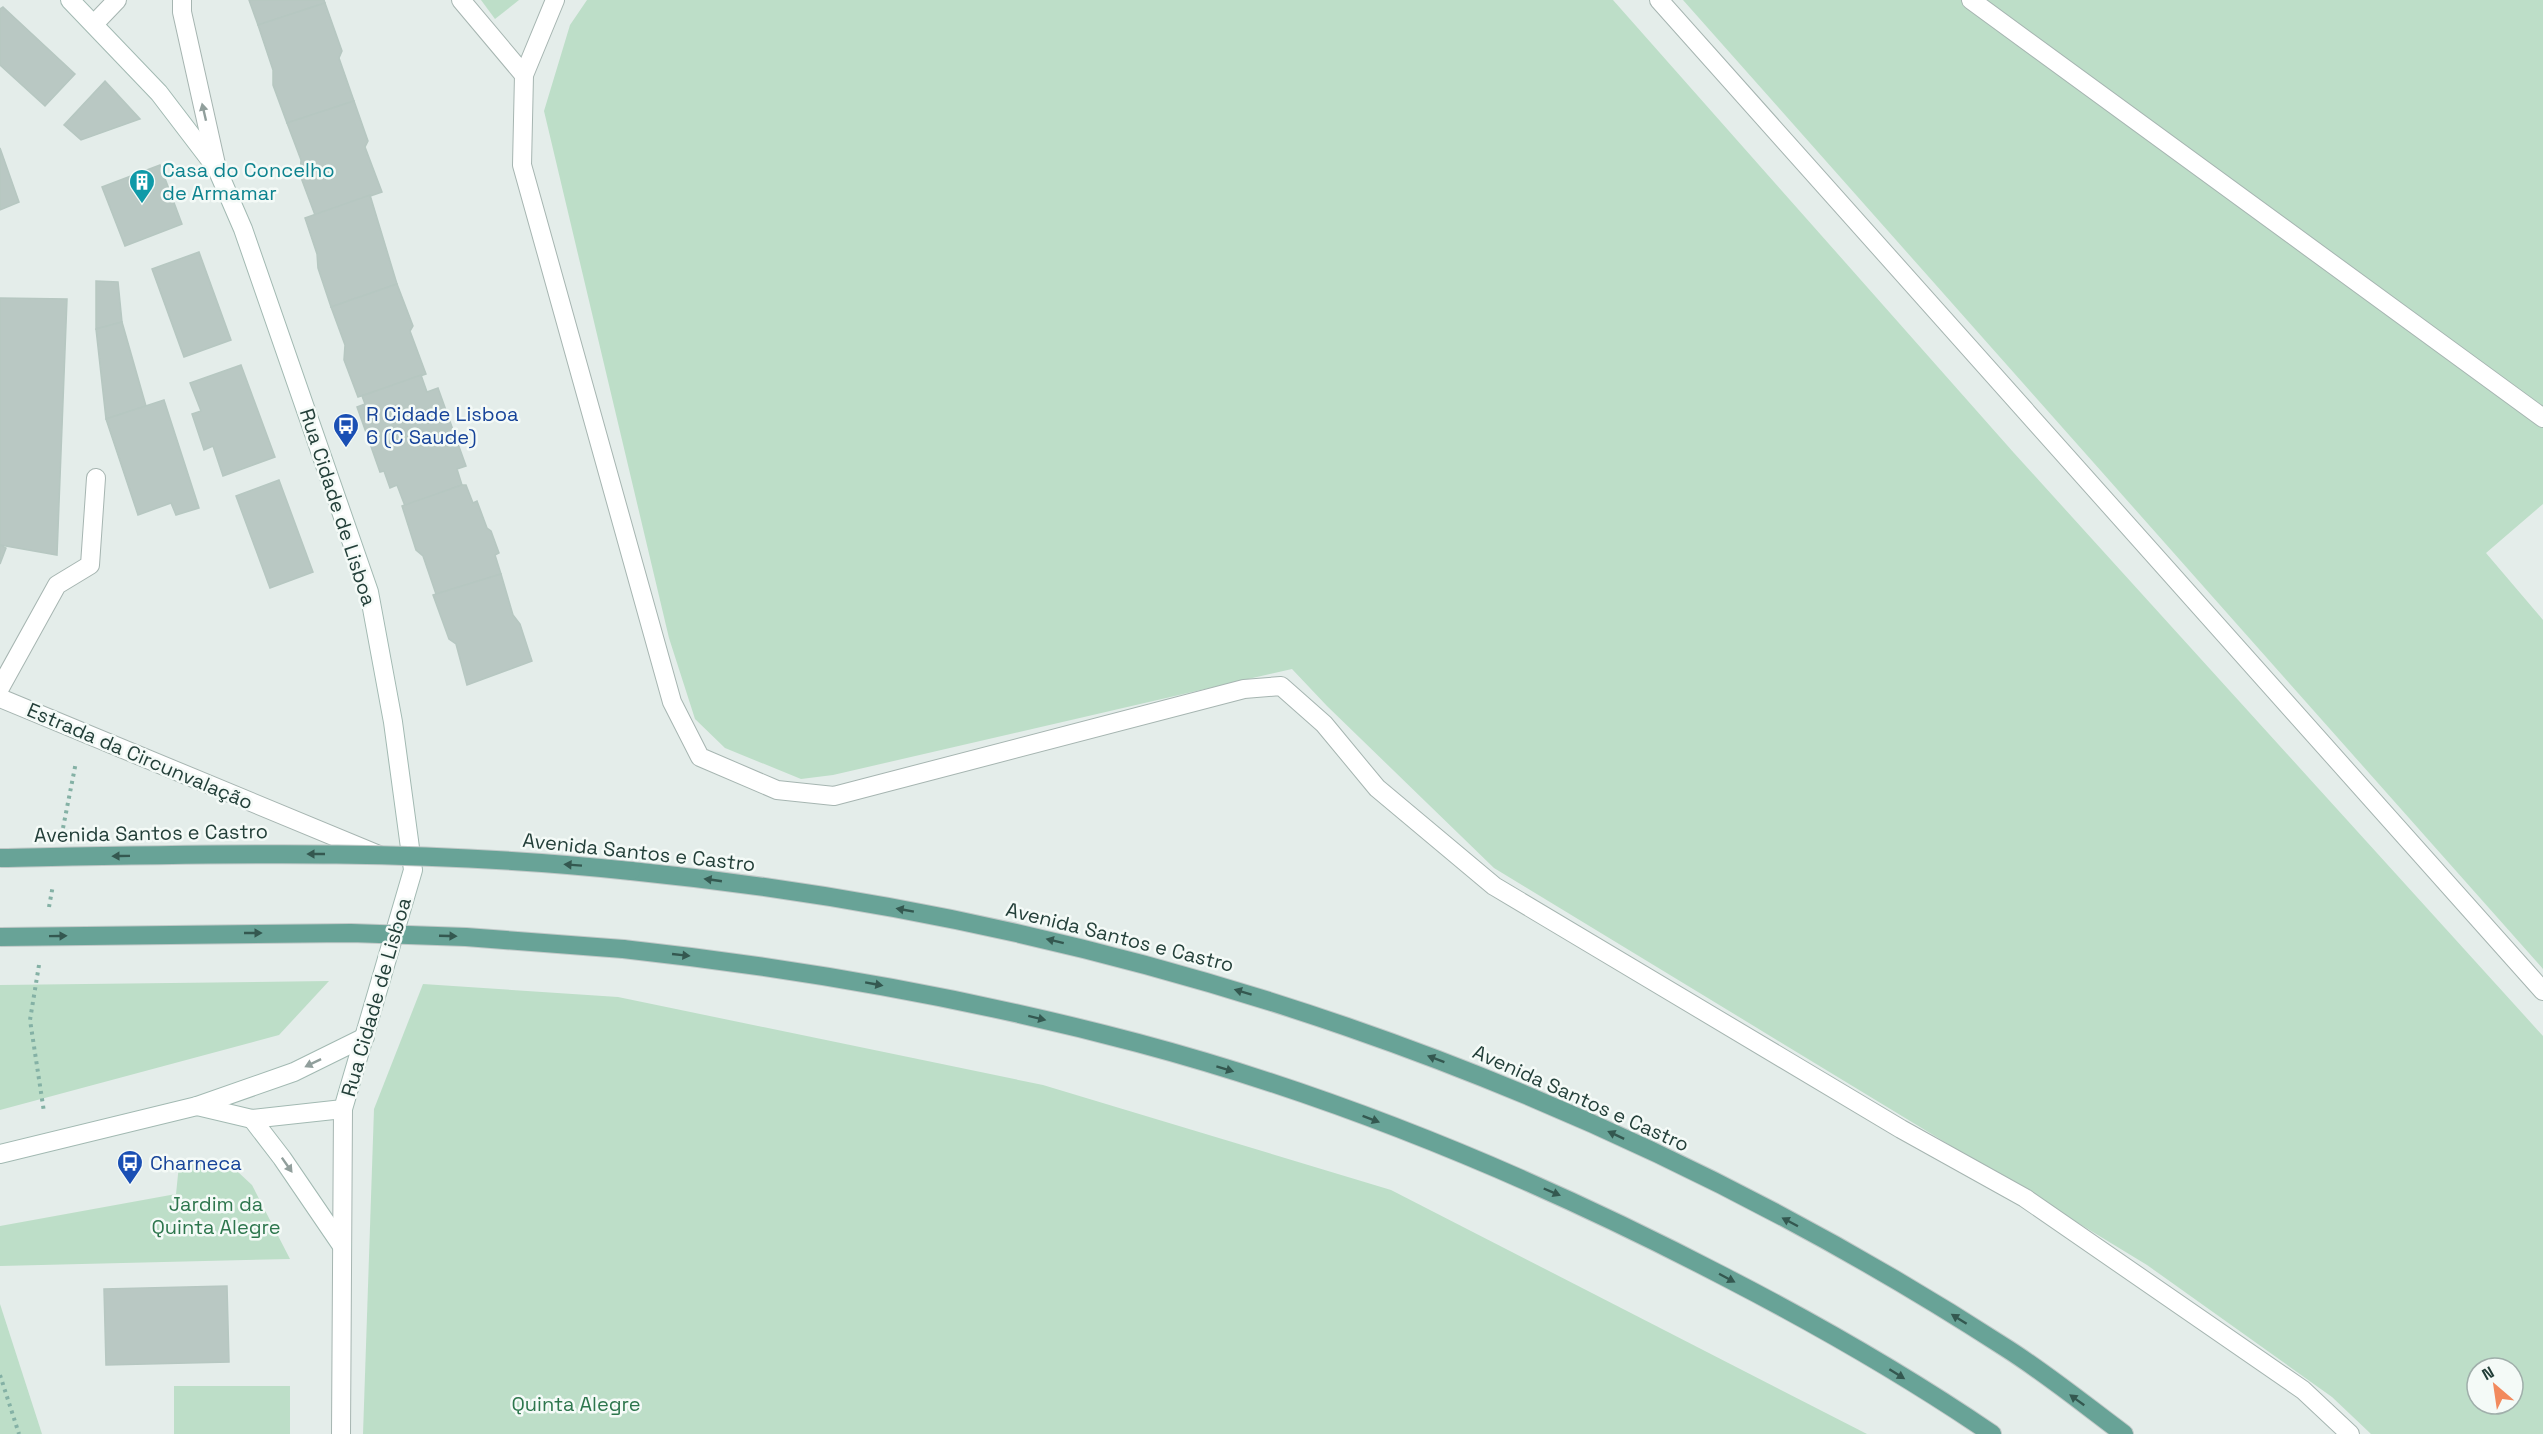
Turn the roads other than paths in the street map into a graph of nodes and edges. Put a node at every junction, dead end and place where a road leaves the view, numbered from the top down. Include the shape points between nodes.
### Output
1 (70, 0) edge
2 (117, 0) edge
3 (182, 0) edge
4 (461, 0) edge
5 (555, 0) edge
6 (1659, 0) edge
7 (1971, 0) edge
8 (94, 24) junction
9 (524, 75) junction
10 (217, 169) junction
11 (2543, 418) edge
12 (96, 478) dead end
13 (0, 688) edge
14 (0, 698) edge
15 (0, 858) edge
16 (413, 870) junction
17 (0, 937) edge
18 (2543, 991) edge
19 (365, 1037) junction
20 (197, 1106) junction
21 (343, 1109) junction
22 (252, 1119) junction
23 (0, 1154) edge
24 (342, 1246) junction
25 (340, 1434) edge
26 (1992, 1434) edge
27 (2124, 1434) edge
28 (2350, 1434) edge

1 - 8 street, Rua Cidade de Lisboa
2 - 8 street
10 -> 3 street
4 - 9 street
5 - 9 street
6 - 18 street
7 - 11 street
8 - 10 street, Rua Cidade de Lisboa via 159,93
9 - 28 street via 522,165 672,702 700,757 777,790 834,796 1244,689 1281,686 1324,724 1377,788 1494,886 1901,1129 2025,1198 2303,1390
10 - 16 street, Rua Cidade de Lisboa via 243,229 369,592 393,722
12 - 13 street via 90,565 57,585
14 - 16 street, Estrada da Circunvalação
27 -> 15 main road, Avenida Santos e Castro, bridge via 2009,1350 1910,1289 1705,1177 1600,1127 1383,1039 1161,968 963,921 818,895 631,871 470,858 353,854
16 - 19 street, Rua Cidade de Lisboa
17 -> 26 main road, bridge via 351,933 623,949 806,973 980,1005 1140,1043 1316,1100 1462,1154 1567,1199 1771,1300
19 -> 20 street via 294,1072
19 - 21 street, Rua Cidade de Lisboa
20 - 22 street
20 - 23 street
21 - 22 street
21 - 24 street, Rua Cidade de Lisboa
22 -> 24 street
24 - 25 street, Rua Cidade de Lisboa

